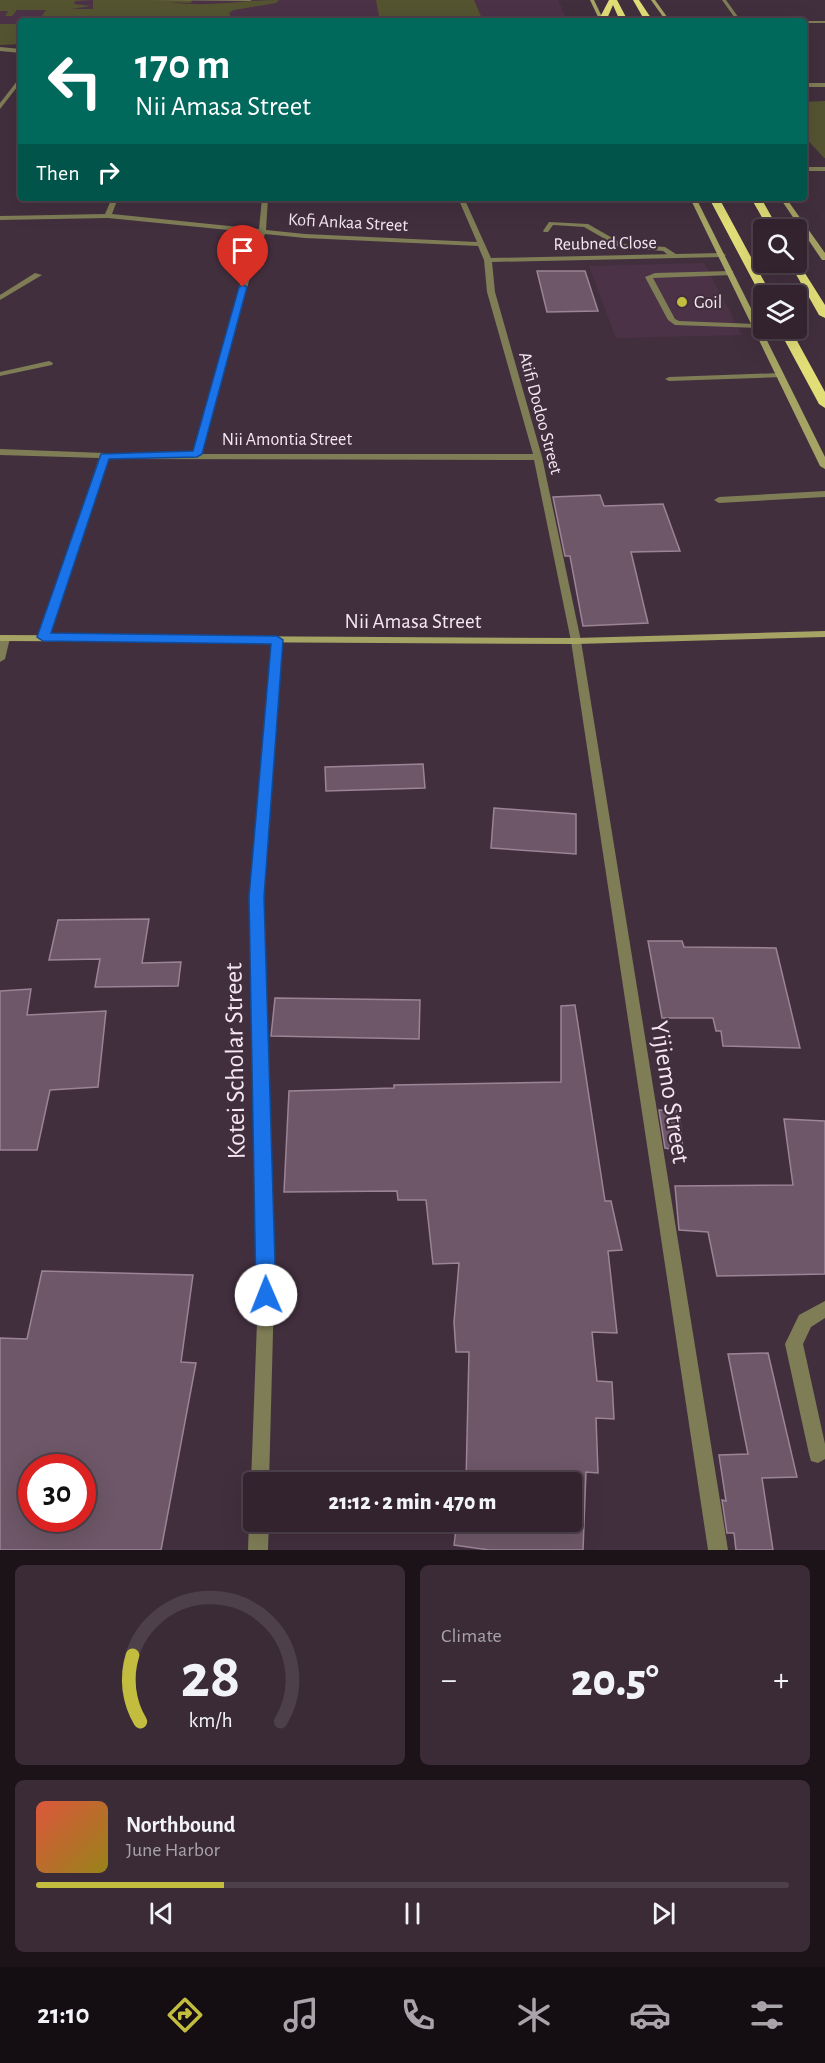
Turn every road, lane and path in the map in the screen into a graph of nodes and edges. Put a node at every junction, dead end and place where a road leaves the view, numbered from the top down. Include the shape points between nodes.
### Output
1 (64, 0) edge
2 (82, 0) edge
3 (150, 0) edge
4 (250, 0) edge
5 (592, 0) edge
6 (613, 0) edge
7 (636, 0) edge
8 (653, 0) edge
9 (724, 0) edge
10 (601, 18) edge
11 (604, 18) edge
12 (622, 18) edge
13 (647, 18) edge
14 (666, 18) edge
15 (737, 18) edge
16 (807, 22) edge
17 (825, 22) edge
18 (0, 49) edge
19 (18, 51) edge
20 (825, 85) edge
21 (807, 86) edge
22 (0, 90) edge
23 (17, 90) edge
24 (0, 107) edge
25 (807, 169) edge
26 (825, 169) edge
27 (114, 201) edge
28 (265, 201) edge
29 (462, 201) edge
30 (695, 201) edge
31 (716, 201) edge
32 (758, 201) edge
33 (785, 201) edge
34 (108, 216) junction
35 (0, 218) edge
36 (768, 219) edge
37 (546, 231) dead end
38 (262, 232) junction
39 (479, 244) junction
40 (722, 255) junction
41 (675, 256) junction
42 (825, 258) edge
43 (488, 260) junction
44 (730, 273) junction
45 (800, 273) edge
46 (38, 275) dead end
47 (761, 285) edge
48 (0, 298) edge
49 (825, 315) edge
50 (753, 320) edge
51 (753, 326) edge
52 (762, 339) edge
53 (790, 339) edge
54 (49, 363) dead end
55 (0, 374) edge
56 (780, 375) junction
57 (669, 379) dead end
58 (825, 404) edge
59 (0, 452) edge
60 (197, 454) junction
61 (104, 456) junction
62 (538, 457) junction
63 (825, 466) edge
64 (825, 494) edge
65 (719, 500) dead end
66 (825, 634) edge
67 (43, 637) junction
68 (3, 638) edge
69 (277, 640) junction
70 (576, 641) junction
71 (0, 658) edge
72 (825, 1309) edge
73 (818, 1454) dead end
74 (260, 1472) edge
75 (259, 1532) edge
76 (258, 1550) edge
77 (718, 1550) edge

1 - 2 street
3 - 4 street
5 - 10 street
6 - 11 highway
6 - 12 highway
7 - 13 highway
8 - 14 street
9 - 15 street
16 - 17 street
18 - 19 street
20 - 21 street
22 - 23 street
23 - 24 street
25 - 26 street
27 - 34 street
28 - 38 street
29 - 39 street, Atifi Dodoo Street
30 - 40 street
31 - 47 highway
32 - 36 highway
33 - 42 street
34 - 35 street, Kofi Ankaa Street
34 - 38 street, Kofi Ankaa Street
37 - 41 street via 551,223 581,224 621,246 665,249
38 - 39 street, Kofi Ankaa Street
38 - 60 street
39 - 43 street, Atifi Dodoo Street
40 - 41 street, Reubned Close
40 - 44 street
41 - 43 street, Reubned Close
43 - 62 street, Atifi Dodoo Street via 491,292
44 - 50 street
44 - 51 street via 649,277 672,320 678,323
45 - 49 highway
46 - 48 street
52 - 56 street
53 - 58 highway
54 - 55 street
56 - 57 street
56 - 63 street
59 - 61 street, Nii Amontia Street
60 - 61 street, Nii Amontia Street
60 - 62 street, Nii Amontia Street
61 - 67 street
62 - 70 street, Atifi Dodoo Street
64 - 65 street
66 - 70 street, Nii Amasa Street
67 - 68 street, Nii Amasa Street
67 - 69 street, Nii Amasa Street
68 - 71 street
69 - 70 street, Nii Amasa Street
69 - 74 street, Kotei Scholar Street via 257,897 266,1295
70 - 77 street, Yijiemo Street
72 - 73 street via 804,1321 794,1344
75 - 76 street

